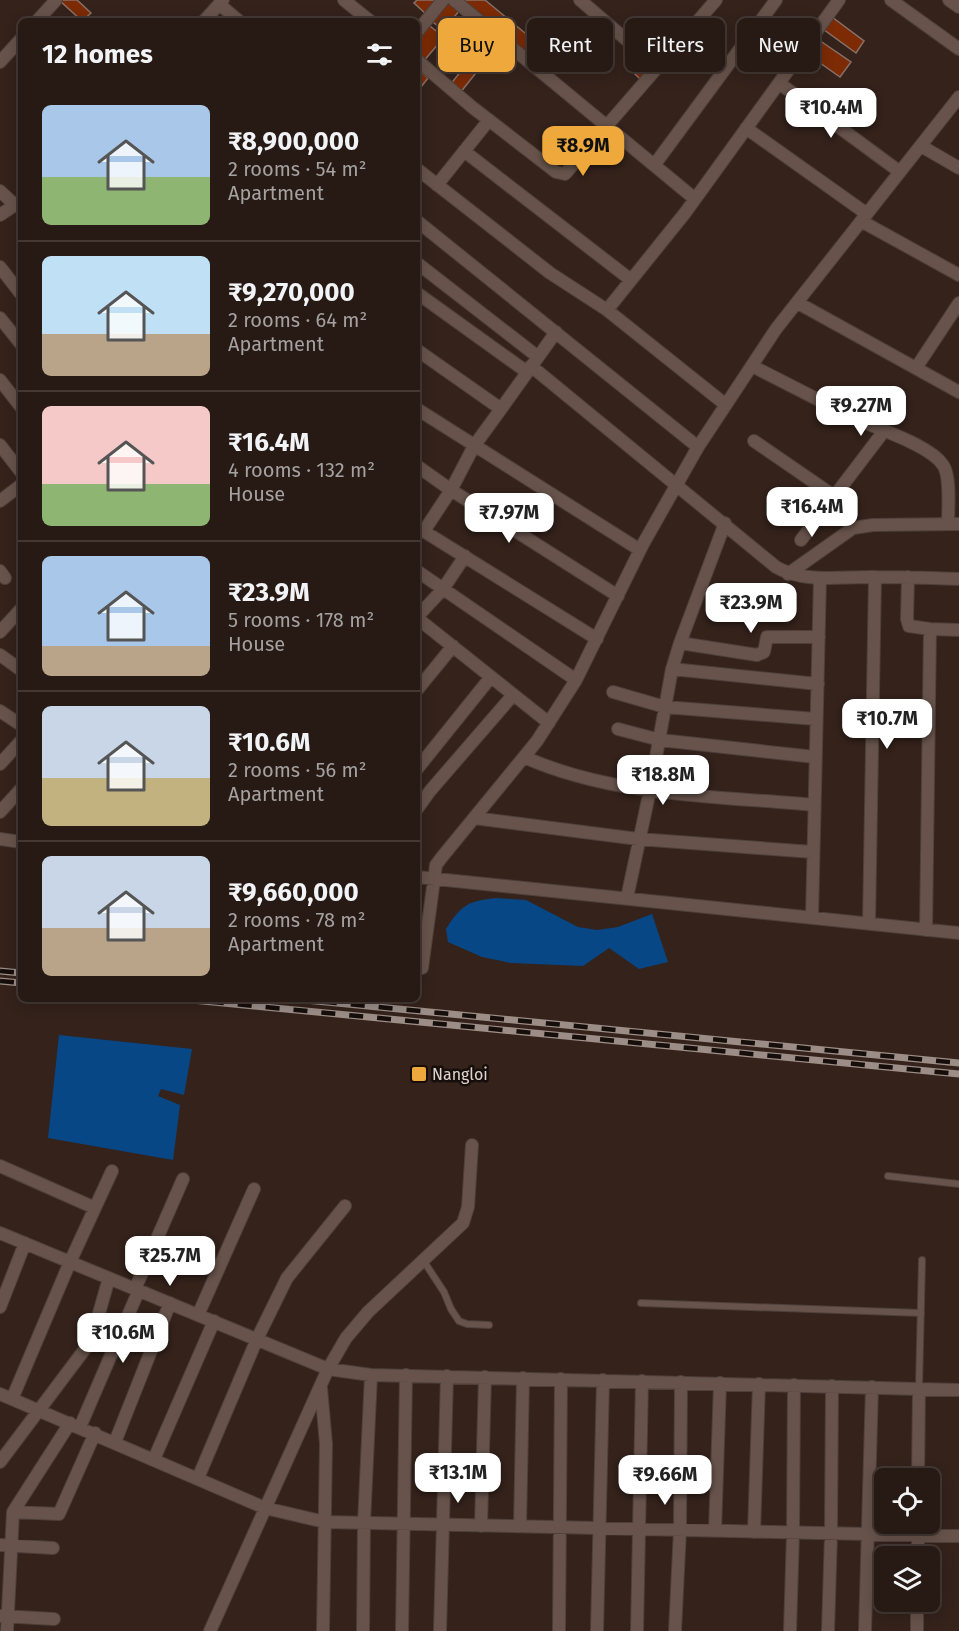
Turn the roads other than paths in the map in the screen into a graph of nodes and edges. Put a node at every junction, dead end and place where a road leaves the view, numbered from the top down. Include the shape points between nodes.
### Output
1 (56, 0) edge
2 (344, 0) edge
3 (443, 0) edge
4 (454, 0) edge
5 (580, 0) edge
6 (716, 0) edge
7 (776, 0) edge
8 (839, 0) edge
9 (891, 0) edge
10 (949, 0) edge
11 (221, 2) edge
12 (959, 7) edge
13 (41, 18) edge
14 (207, 18) edge
15 (236, 18) edge
16 (366, 18) edge
17 (700, 18) edge
18 (420, 28) edge
19 (625, 39) edge
20 (18, 42) edge
21 (959, 49) edge
22 (0, 62) edge
23 (420, 62) edge
24 (654, 72) edge
25 (779, 83) junction
26 (959, 97) edge
27 (489, 120) junction
28 (608, 126) junction
29 (746, 128) junction
30 (921, 146) junction
31 (464, 151) junction
32 (655, 164) junction
33 (959, 168) edge
34 (420, 171) edge
35 (900, 172) junction
36 (437, 185) junction
37 (0, 191) edge
38 (695, 199) junction
39 (18, 203) edge
40 (0, 215) edge
41 (864, 218) junction
42 (420, 223) edge
43 (420, 266) edge
44 (0, 267) edge
45 (959, 275) edge
46 (631, 280) junction
47 (18, 290) edge
48 (420, 295) edge
49 (798, 303) junction
50 (959, 303) edge
51 (607, 310) junction
52 (0, 318) edge
53 (556, 332) junction
54 (18, 340) edge
55 (420, 352) edge
56 (532, 365) junction
57 (752, 366) junction
58 (916, 368) junction
59 (0, 380) edge
60 (959, 392) edge
61 (18, 402) edge
62 (726, 405) junction
63 (501, 409) junction
64 (420, 411) edge
65 (884, 431) junction
66 (754, 441) dead end
67 (0, 445) edge
68 (474, 446) junction
69 (698, 447) junction
70 (18, 468) edge
71 (420, 468) edge
72 (677, 484) junction
73 (18, 486) edge
74 (451, 490) junction
75 (834, 496) junction
76 (0, 501) edge
77 (724, 523) junction
78 (954, 524) edge
79 (420, 529) edge
80 (801, 540) dead end
81 (640, 550) junction
82 (465, 556) junction
83 (420, 573) edge
84 (788, 574) junction
85 (874, 577) junction
86 (820, 578) junction
87 (908, 578) junction
88 (959, 579) edge
89 (443, 589) junction
90 (618, 596) junction
91 (18, 612) edge
92 (420, 614) edge
93 (420, 619) edge
94 (930, 629) junction
95 (959, 630) edge
96 (0, 631) edge
97 (819, 637) junction
98 (597, 639) junction
99 (680, 643) junction
100 (453, 646) junction
101 (0, 655) edge
102 (18, 668) edge
103 (672, 669) junction
104 (491, 677) junction
105 (576, 680) junction
106 (818, 684) junction
107 (420, 686) edge
108 (613, 692) dead end
109 (513, 695) junction
110 (665, 707) junction
111 (0, 711) edge
112 (816, 718) junction
113 (18, 723) edge
114 (549, 723) junction
115 (618, 729) dead end
116 (660, 740) junction
117 (18, 744) edge
118 (524, 757) junction
119 (815, 758) junction
120 (0, 764) edge
121 (420, 765) edge
122 (650, 790) junction
123 (18, 792) edge
124 (420, 805) edge
125 (814, 805) junction
126 (0, 812) edge
127 (474, 818) junction
128 (0, 839) edge
129 (638, 839) junction
130 (18, 842) edge
131 (813, 852) junction
132 (420, 877) edge
133 (435, 879) junction
134 (627, 898) junction
135 (812, 917) junction
136 (869, 923) junction
137 (926, 930) junction
138 (959, 933) edge
139 (422, 968) dead end
140 (472, 1145) dead end
141 (0, 1166) edge
142 (112, 1171) dead end
143 (888, 1176) dead end
144 (183, 1179) dead end
145 (959, 1184) edge
146 (254, 1188) dead end
147 (345, 1206) dead end
148 (95, 1208) junction
149 (0, 1233) edge
150 (26, 1243) junction
151 (423, 1259) junction
152 (922, 1260) dead end
153 (70, 1262) junction
154 (109, 1278) junction
155 (137, 1289) junction
156 (170, 1303) junction
157 (641, 1303) dead end
158 (0, 1307) edge
159 (921, 1313) junction
160 (198, 1315) junction
161 (214, 1321) junction
162 (489, 1324) dead end
163 (257, 1339) junction
164 (328, 1369) junction
165 (371, 1375) junction
166 (406, 1375) junction
167 (447, 1376) junction
168 (485, 1377) junction
169 (523, 1378) junction
170 (561, 1379) junction
171 (603, 1380) junction
172 (642, 1381) junction
173 (681, 1382) junction
174 (720, 1383) junction
175 (759, 1384) junction
176 (794, 1385) junction
177 (832, 1386) junction
178 (321, 1387) junction
179 (872, 1387) junction
180 (919, 1388) junction
181 (959, 1390) edge
182 (0, 1394) edge
183 (12, 1399) junction
184 (40, 1410) junction
185 (75, 1425) junction
186 (95, 1434) junction
187 (115, 1442) junction
188 (154, 1459) junction
189 (0, 1462) edge
190 (918, 1468) edge
191 (198, 1478) junction
192 (265, 1508) junction
193 (13, 1512) junction
194 (325, 1522) junction
195 (364, 1523) junction
196 (405, 1524) junction
197 (442, 1525) junction
198 (481, 1526) junction
199 (520, 1526) junction
200 (560, 1527) junction
201 (600, 1528) junction
202 (640, 1529) junction
203 (680, 1530) junction
204 (715, 1531) junction
205 (754, 1532) junction
206 (793, 1533) junction
207 (940, 1533) edge
208 (831, 1534) junction
209 (877, 1534) edge
210 (867, 1535) junction
211 (959, 1536) edge
212 (6, 1546) edge
213 (53, 1548) dead end
214 (917, 1612) edge
215 (4, 1616) edge
216 (54, 1619) dead end
217 (7, 1631) edge
218 (210, 1631) edge
219 (323, 1631) edge
220 (363, 1631) edge
221 (402, 1631) edge
222 (440, 1631) edge
223 (559, 1631) edge
224 (597, 1631) edge
225 (637, 1631) edge
226 (675, 1631) edge
227 (790, 1631) edge
228 (828, 1631) edge
229 (865, 1631) edge
230 (917, 1631) edge

1 - 13 street
2 - 16 street
3 - 18 street
4 - 28 street
5 - 19 street
6 - 17 street
7 - 32 street
8 - 25 street
9 - 21 street
10 - 12 street
11 - 14 street
11 - 15 street
20 - 22 street
23 - 27 street
24 - 28 street
25 - 29 street
25 - 35 street
26 - 30 street
27 - 28 street via 560,174 568,172
27 - 31 street
28 - 32 street
29 - 38 street
29 - 41 street
30 - 33 street
30 - 35 street
31 - 36 street
31 - 46 street
32 - 38 street
34 - 36 street
35 - 41 street
36 - 51 street via 550,273
37 - 39 street
38 - 46 street
39 - 40 street
41 - 45 street
41 - 49 street
42 - 53 street
43 - 56 street
44 - 47 street
46 - 51 street
48 - 56 street
49 - 57 street
49 - 58 street
50 - 58 street
51 - 62 street
52 - 54 street
53 - 56 street
53 - 69 street
55 - 63 street
56 - 63 street
56 - 72 street
57 - 62 street
57 - 65 street
58 - 60 street
59 - 61 street
62 - 69 street
63 - 68 street
64 - 68 street
65 - 75 street
65 - 78 street via 925,449 944,466
66 - 75 street
67 - 70 street
68 - 74 street
68 - 81 street
69 - 72 street
71 - 74 street
72 - 77 street
72 - 81 street
73 - 76 street
74 - 79 street
74 - 90 street
75 - 80 street
77 - 84 street
77 - 99 street
78 - 84 street via 853,528
79 - 82 street
81 - 90 street
82 - 89 street
82 - 98 street
83 - 89 street
84 - 86 street
85 - 86 street
85 - 87 street
85 - 136 street
86 - 97 street
87 - 88 street
87 - 94 street via 909,626
89 - 92 street
89 - 105 street
90 - 98 street
91 - 96 street
93 - 100 street
94 - 95 street
94 - 137 street
97 - 99 street via 767,637 764,652 757,655
97 - 106 street
98 - 105 street
99 - 103 street
100 - 104 street
100 - 107 street
101 - 102 street
103 - 106 street
103 - 110 street
104 - 109 street
104 - 121 street
105 - 114 street
106 - 112 street
108 - 110 street
109 - 114 street
109 - 124 street
110 - 112 street
110 - 116 street
111 - 113 street
112 - 119 street
114 - 118 street
115 - 116 street
116 - 119 street
116 - 122 street
117 - 120 street
118 - 122 street via 554,771
118 - 127 street
119 - 125 street
122 - 125 street
122 - 129 street
123 - 126 street
125 - 131 street
127 - 129 street
127 - 133 street via 436,866
128 - 130 street
129 - 131 street
129 - 134 street
131 - 135 street
132 - 133 street
133 - 134 street
133 - 139 street
134 - 135 street
135 - 136 street
136 - 137 street
137 - 138 street
140 - 151 street via 468,1207 463,1223
141 - 148 street
142 - 148 street
143 - 145 lane
144 - 155 street
146 - 160 street
147 - 163 street via 287,1278
148 - 153 street
149 - 150 street
150 - 153 street
150 - 158 street
151 - 162 lane via 459,1321
151 - 164 street via 361,1320
152 - 159 lane
153 - 154 street
153 - 183 street
154 - 155 street
154 - 184 street via 85,1349
155 - 156 street
155 - 185 street
156 - 160 street
156 - 187 street
157 - 159 lane
159 - 180 lane
160 - 161 street
161 - 163 street
161 - 188 street
163 - 164 street
163 - 191 street
164 - 165 street
164 - 178 street
165 - 166 street
165 - 195 street
166 - 167 street
166 - 196 street
167 - 168 street
167 - 197 street
168 - 169 street
168 - 198 street
169 - 170 street
169 - 199 street
170 - 171 street
170 - 200 street
171 - 172 street
171 - 201 street
172 - 173 street
172 - 202 street
173 - 174 street
173 - 203 street
174 - 175 street
174 - 204 street
175 - 176 street
175 - 205 street
176 - 177 street
176 - 206 street
177 - 179 street
177 - 208 street
178 - 192 street
178 - 194 street via 326,1444
179 - 180 street
179 - 210 street
180 - 181 street
180 - 190 street
182 - 183 street
183 - 184 street
184 - 185 street
184 - 189 street
185 - 186 street
185 - 193 street
186 - 187 street
186 - 193 street via 58,1514
187 - 188 street
188 - 191 street
191 - 192 street
192 - 194 street
192 - 218 street
193 - 212 street
194 - 195 street
194 - 219 street
195 - 196 street
195 - 220 street
196 - 197 street
196 - 221 street
197 - 198 street
197 - 222 street
198 - 199 street
199 - 200 street
200 - 201 street
200 - 223 street
201 - 202 street
201 - 224 street
202 - 203 street
202 - 225 street
203 - 204 street
203 - 226 street
204 - 205 street
205 - 206 street
206 - 208 street
206 - 227 street
207 - 211 street
208 - 210 street
208 - 228 street
209 - 210 street
210 - 229 street
212 - 213 street
212 - 215 street
214 - 230 street
215 - 216 street
215 - 217 street

